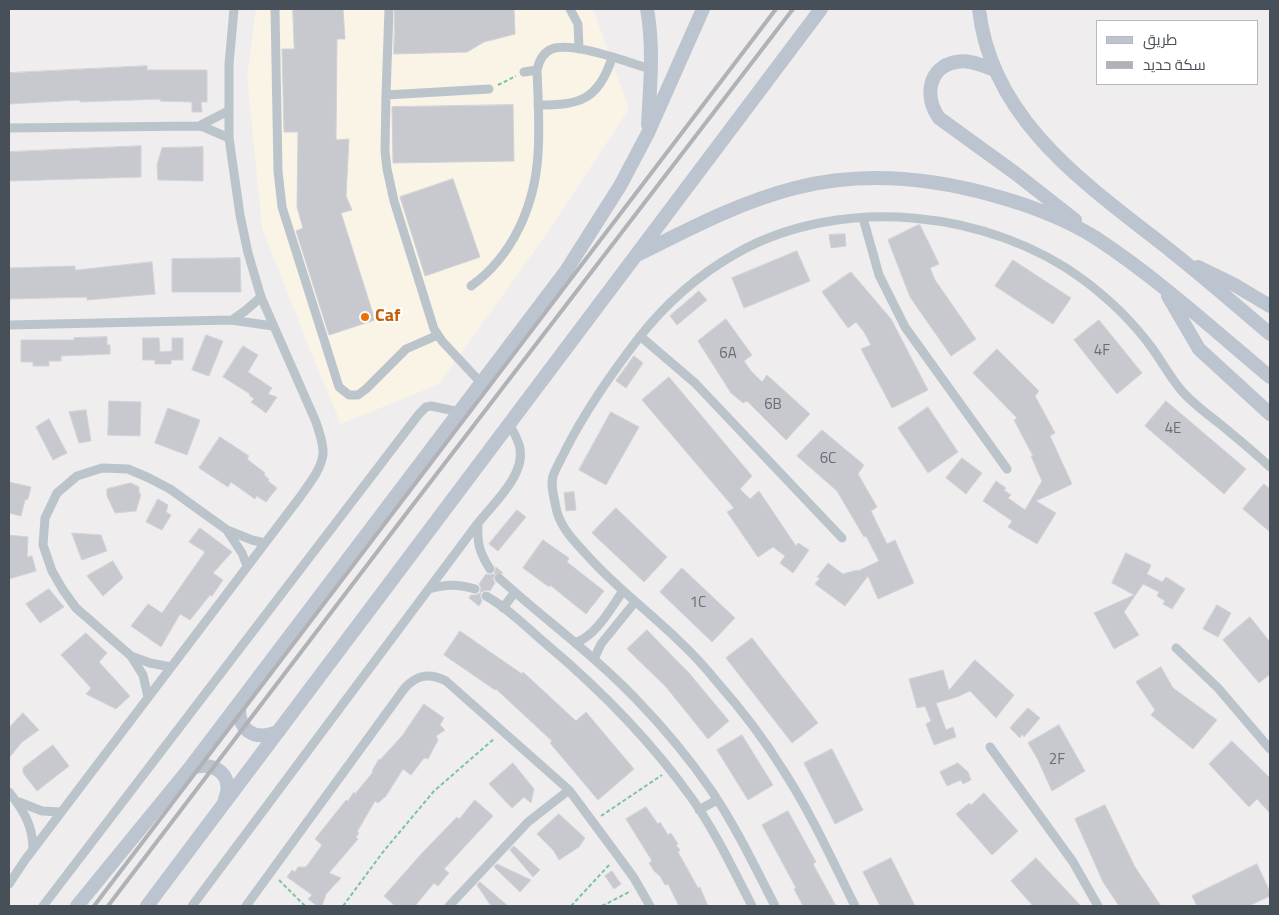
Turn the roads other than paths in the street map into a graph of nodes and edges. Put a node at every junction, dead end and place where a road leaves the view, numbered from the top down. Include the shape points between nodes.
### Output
1 (234, 9) edge
2 (276, 9) edge
3 (389, 9) edge
4 (570, 9) edge
5 (647, 9) edge
6 (704, 9) edge
7 (821, 9) edge
8 (979, 9) edge
9 (579, 49) junction
10 (612, 58) junction
11 (537, 70) junction
12 (651, 70) junction
13 (995, 70) junction
14 (524, 72) road end
15 (489, 89) road end
16 (386, 95) junction
17 (538, 105) junction
18 (228, 112) junction
19 (198, 126) junction
20 (9, 128) edge
21 (648, 133) junction
22 (228, 138) junction
23 (863, 218) junction
24 (1096, 239) junction
25 (636, 255) junction
26 (1184, 261) junction
27 (471, 286) dead end
28 (1164, 289) junction
29 (261, 296) junction
30 (1270, 306) edge
31 (231, 320) junction
32 (9, 325) edge
33 (273, 326) junction
34 (1270, 334) edge
35 (438, 335) junction
36 (640, 336) junction
37 (1270, 376) edge
38 (482, 384) junction
39 (460, 412) junction
40 (1270, 414) edge
41 (509, 424) junction
42 (1270, 467) edge
43 (1007, 468) dead end
44 (478, 523) junction
45 (226, 530) junction
46 (842, 538) dead end
47 (265, 543) junction
48 (247, 566) junction
49 (490, 569) dead end
50 (499, 578) dead end
51 (429, 589) junction
52 (475, 589) dead end
53 (623, 591) junction
54 (515, 592) junction
55 (486, 596) dead end
56 (635, 602) junction
57 (503, 608) junction
58 (575, 643) junction
59 (1176, 648) dead end
60 (131, 656) junction
61 (594, 659) junction
62 (171, 667) junction
63 (148, 697) junction
64 (240, 702) junction
65 (279, 731) junction
66 (990, 747) dead end
67 (1270, 750) edge
68 (189, 769) junction
69 (569, 790) junction
70 (9, 792) edge
71 (717, 800) junction
72 (16, 801) junction
73 (224, 802) junction
74 (699, 810) junction
75 (61, 812) junction
76 (33, 849) junction
77 (9, 884) edge
78 (43, 906) edge
79 (77, 906) edge
80 (147, 906) edge
81 (192, 906) edge
82 (246, 906) edge
83 (448, 906) edge
84 (650, 906) edge
85 (752, 906) edge
86 (776, 906) edge
87 (855, 906) edge
88 (1098, 906) edge

1 - 18 street
2 - 35 street via 278,170 282,207 339,387 349,395 362,393 406,349
3 - 16 street
4 - 9 street via 578,24
5 - 12 main road
6 - 21 main road
7 - 25 main road
8 - 13 main road
9 - 10 street
9 - 11 street via 551,49 539,61
10 - 12 street
10 - 17 street via 603,79 583,99 566,105
11 - 14 street
11 - 17 street
12 - 21 main road
13 - 24 main road via 967,61 947,65 936,75 930,89 933,109 939,118 1043,194
13 - 26 main road via 1009,96 1045,146 1088,186
15 - 16 street
16 - 35 street via 385,151 390,186
17 - 27 street via 536,169 523,220 503,256
18 - 19 street
18 - 22 street
19 - 20 street
19 - 22 street
21 - 38 main road via 590,235
22 - 29 street via 240,216
23 - 36 street via 799,228 738,252 685,288
23 - 42 street via 921,218 950,222 1033,249 1058,263 1083,279 1122,313 1151,346 1182,392
23 - 43 street via 879,275 905,328
24 - 25 main road via 1036,208 970,189 926,180 867,178 815,184 775,195 709,220
24 - 28 main road
25 - 41 main road
26 - 30 main road
26 - 34 main road
28 - 37 main road
28 - 40 main road via 1200,349
29 - 31 street
29 - 33 street
31 - 32 street
31 - 33 street
33 - 47 street via 316,422 323,454 311,481
35 - 38 street
36 - 46 street via 695,383
36 - 53 street via 593,401 555,471 552,483 558,514 568,534 605,576
38 - 39 main road
39 - 64 main road
39 - 78 street via 431,406 419,414
41 - 44 street via 520,449 519,469
41 - 65 main road
44 - 49 street via 477,540 481,556
44 - 51 street
45 - 47 street
45 - 48 street
45 - 60 street via 170,489 128,470 102,468 85,473 57,493 45,518 43,545 52,571 76,608
47 - 48 street
48 - 62 street
50 - 54 street
51 - 52 street via 444,585
51 - 81 street
53 - 56 street
53 - 58 street via 590,634
54 - 57 street
54 - 58 street
55 - 57 street
56 - 61 street via 601,644
56 - 87 street via 677,639 751,723 811,818
57 - 74 street via 581,673 620,712 670,770
58 - 61 street
59 - 67 street via 1218,688
60 - 62 street
60 - 63 street via 143,675
61 - 71 street via 636,698 674,741
62 - 63 street
63 - 75 street
64 - 65 main road via 238,713 248,732 269,736
64 - 68 main road
65 - 73 main road
66 - 88 street via 1073,862
68 - 73 main road via 198,765 216,768 227,784
68 - 79 main road
69 - 82 street via 446,680 428,675 418,677 404,689
69 - 83 street via 528,822
69 - 84 street
70 - 72 street
71 - 74 street
71 - 86 street
72 - 75 street via 33,809
72 - 76 street via 30,823
73 - 80 main road
74 - 85 street
75 - 76 street
76 - 77 street

